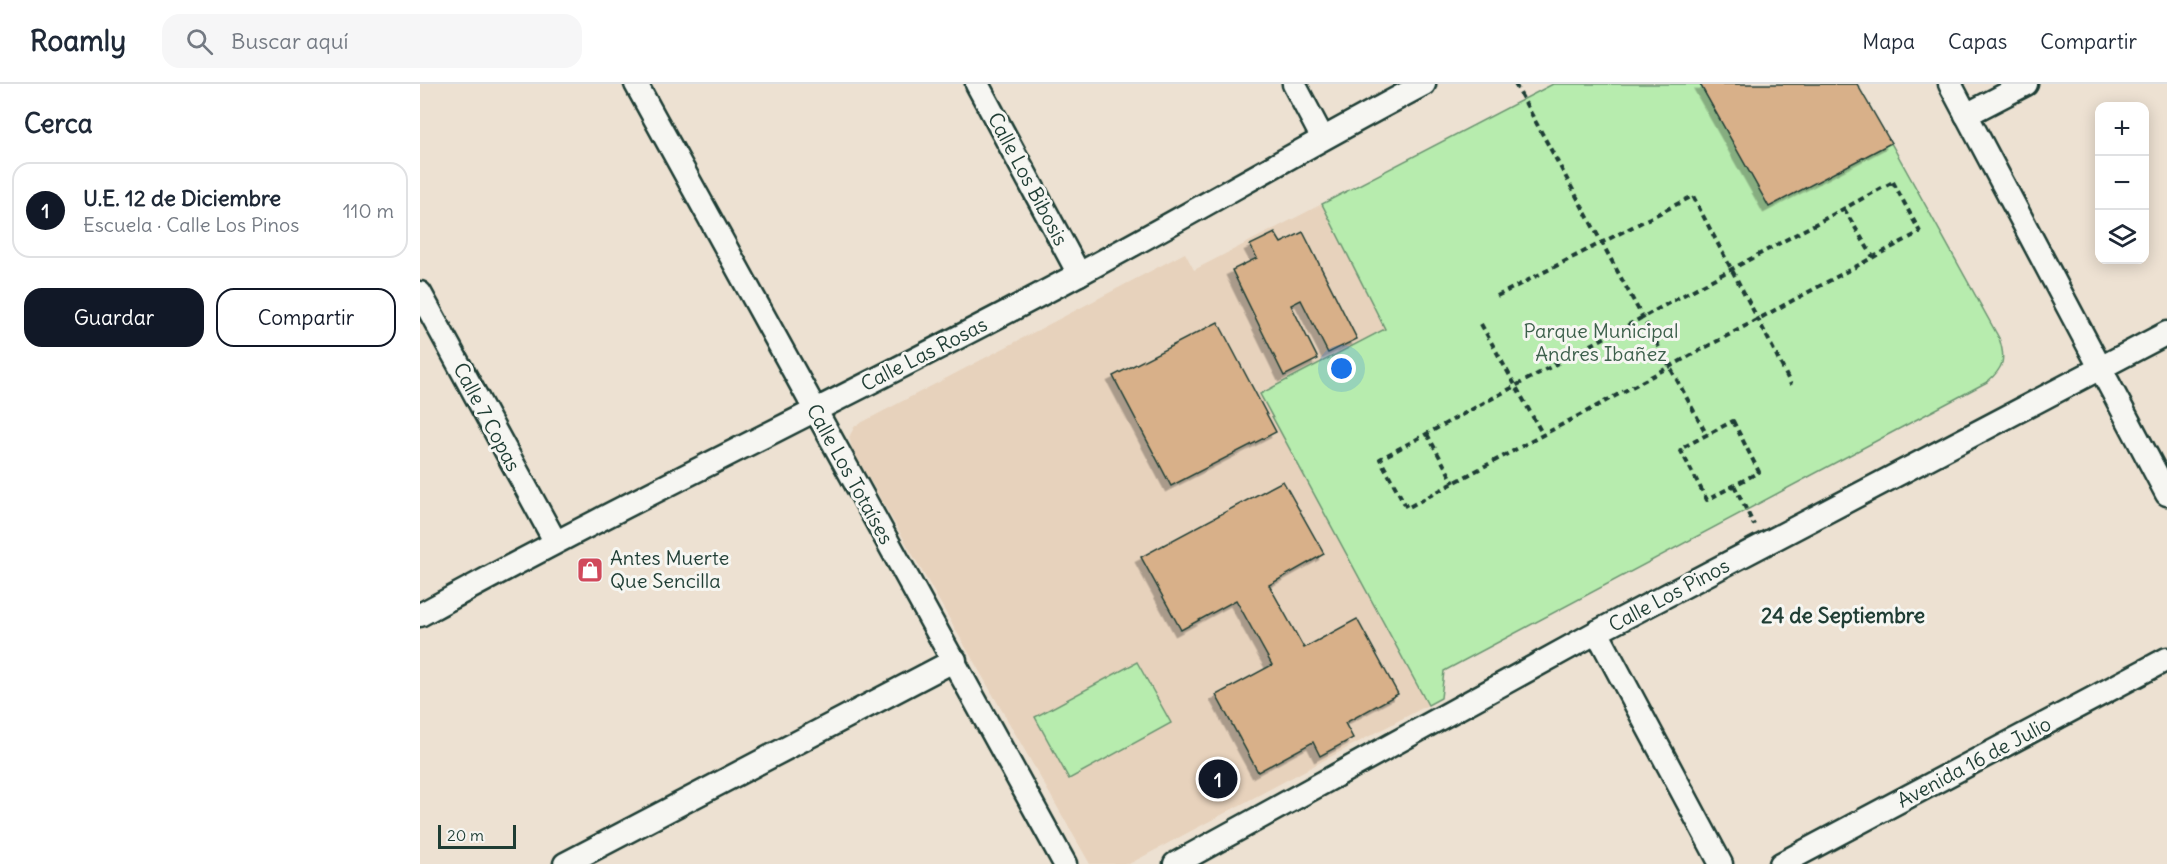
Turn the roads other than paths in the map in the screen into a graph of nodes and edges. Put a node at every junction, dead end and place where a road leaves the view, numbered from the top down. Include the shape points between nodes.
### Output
1 (636, 84) edge
2 (977, 84) edge
3 (1294, 84) edge
4 (1424, 84) edge
5 (1950, 84) edge
6 (2026, 84) edge
7 (1966, 115) junction
8 (1322, 137) junction
9 (1080, 273) junction
10 (420, 293) edge
11 (2167, 333) edge
12 (2101, 369) junction
13 (814, 411) junction
14 (2167, 494) edge
15 (555, 542) junction
16 (420, 615) edge
17 (1597, 632) junction
18 (955, 660) junction
19 (2167, 660) edge
20 (565, 864) edge
21 (1065, 864) edge
22 (1175, 864) edge
23 (1721, 864) edge
24 (1781, 864) edge

1 - 13 street, Calle Los Totaíses
2 - 9 street, Calle Los Bibosis
3 - 8 street
4 - 8 street, Calle Las Rosas
5 - 7 street
6 - 7 street
7 - 12 street
8 - 9 street, Calle Las Rosas
9 - 13 street, Calle Las Rosas
10 - 15 street, Calle 7 Copas
11 - 12 street, Calle Los Pinos
12 - 14 street
12 - 17 street, Calle Los Pinos
13 - 15 street, Calle Las Rosas
13 - 18 street, Calle Los Totaíses
15 - 16 street, Calle Las Rosas
17 - 22 street, Calle Los Pinos
17 - 23 street
18 - 20 street
18 - 21 street, Calle Los Totaíses
19 - 24 street, Avenida 16 de Julio

